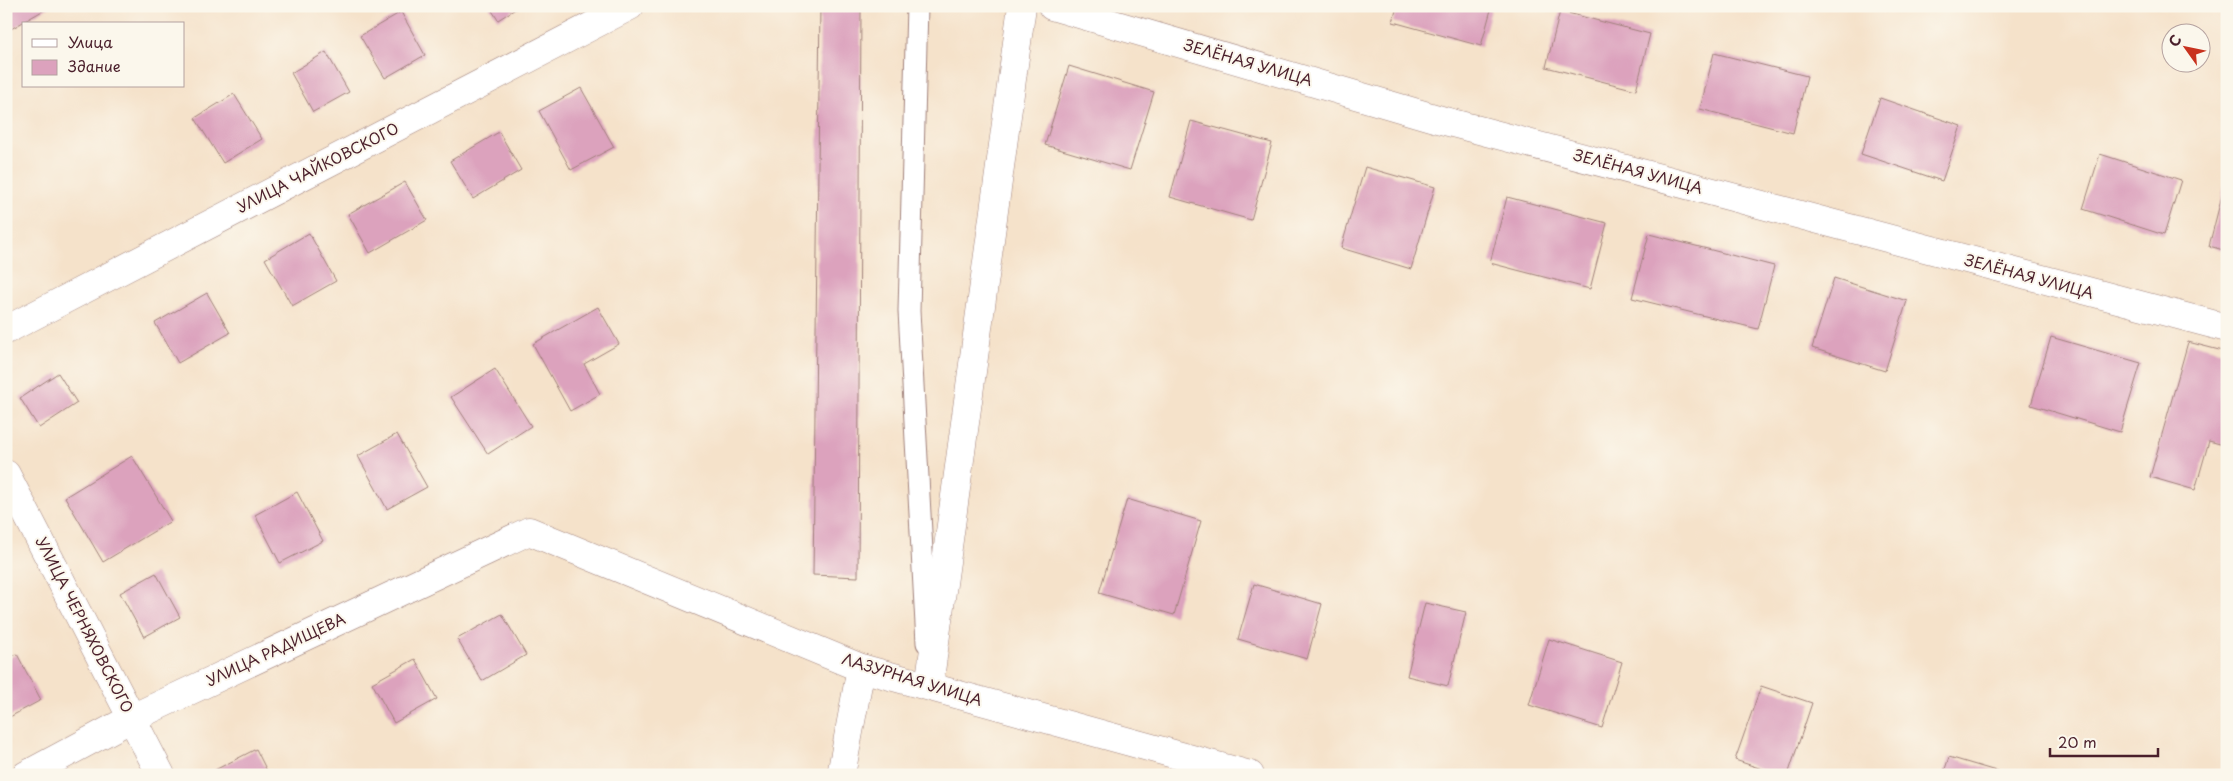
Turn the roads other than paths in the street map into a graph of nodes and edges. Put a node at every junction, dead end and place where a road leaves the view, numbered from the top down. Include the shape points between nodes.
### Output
1 (630, 6) edge
2 (917, 6) edge
3 (1022, 6) edge
4 (1052, 6) edge
5 (2227, 328) edge
6 (6, 330) edge
7 (6, 474) edge
8 (529, 531) joint
9 (861, 668) junction
10 (929, 686) junction
11 (132, 718) junction
12 (26, 775) edge
13 (161, 775) edge
14 (841, 775) edge
15 (1250, 775) edge

1 - 6 street, УЛИЦА ЧАЙКОВСКОГО
2 - 10 lane via 909,311
3 - 10 street
4 - 5 street, ЗЕЛЁНАЯ УЛИЦА via 1442,120
7 - 11 street, УЛИЦА ЧЕРНЯХОВСКОГО
8 - 9 street, ЛАЗУРНАЯ УЛИЦА
8 - 11 street, УЛИЦА РАДИЩЕВА
9 - 10 street, ЛАЗУРНАЯ УЛИЦА
9 - 14 street
10 - 15 street, ЛАЗУРНАЯ УЛИЦА
11 - 12 street, УЛИЦА РАДИЩЕВА
11 - 13 street, УЛИЦА ЧЕРНЯХОВСКОГО

